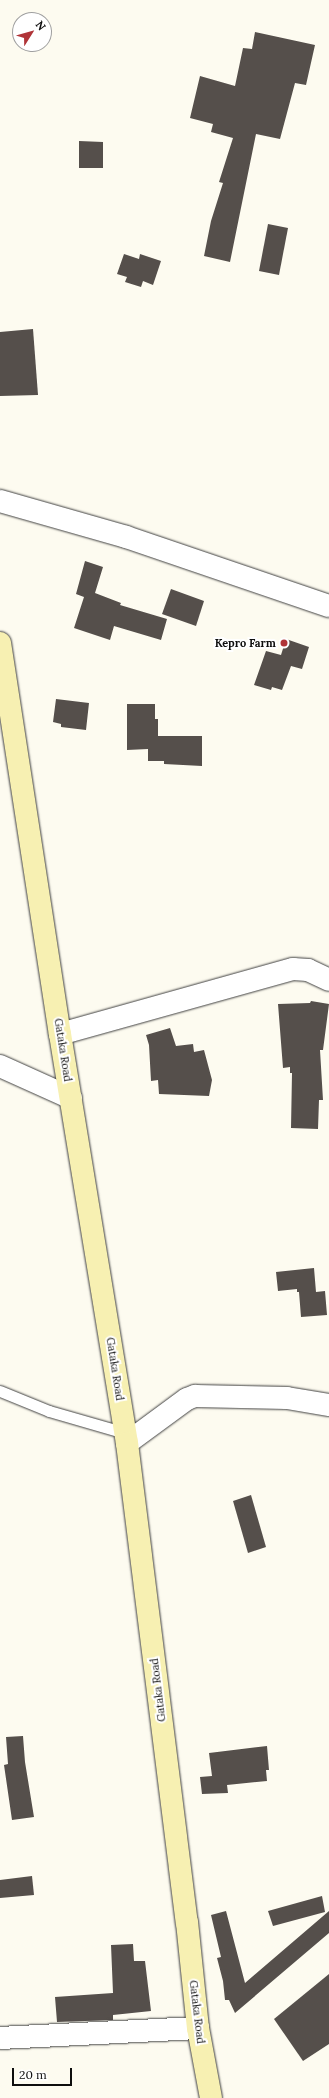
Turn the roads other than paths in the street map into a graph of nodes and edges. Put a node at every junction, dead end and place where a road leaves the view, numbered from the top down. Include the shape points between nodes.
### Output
1 (0, 501) edge
2 (329, 606) edge
3 (0, 643) edge
4 (329, 980) edge
5 (60, 1034) junction
6 (0, 1066) edge
7 (71, 1098) junction
8 (0, 1391) edge
9 (329, 1405) edge
10 (126, 1438) junction
11 (198, 2028) junction
12 (0, 2038) edge
13 (211, 2098) edge

1 - 2 street via 126,537
3 - 5 street, Gataka Road
4 - 5 street via 308,970 293,969
5 - 7 street, Gataka Road
6 - 7 street
7 - 10 street, Gataka Road
8 - 10 lane
9 - 10 street via 287,1398 195,1396
10 - 11 street, Gataka Road
11 - 12 street
11 - 13 street, Gataka Road

